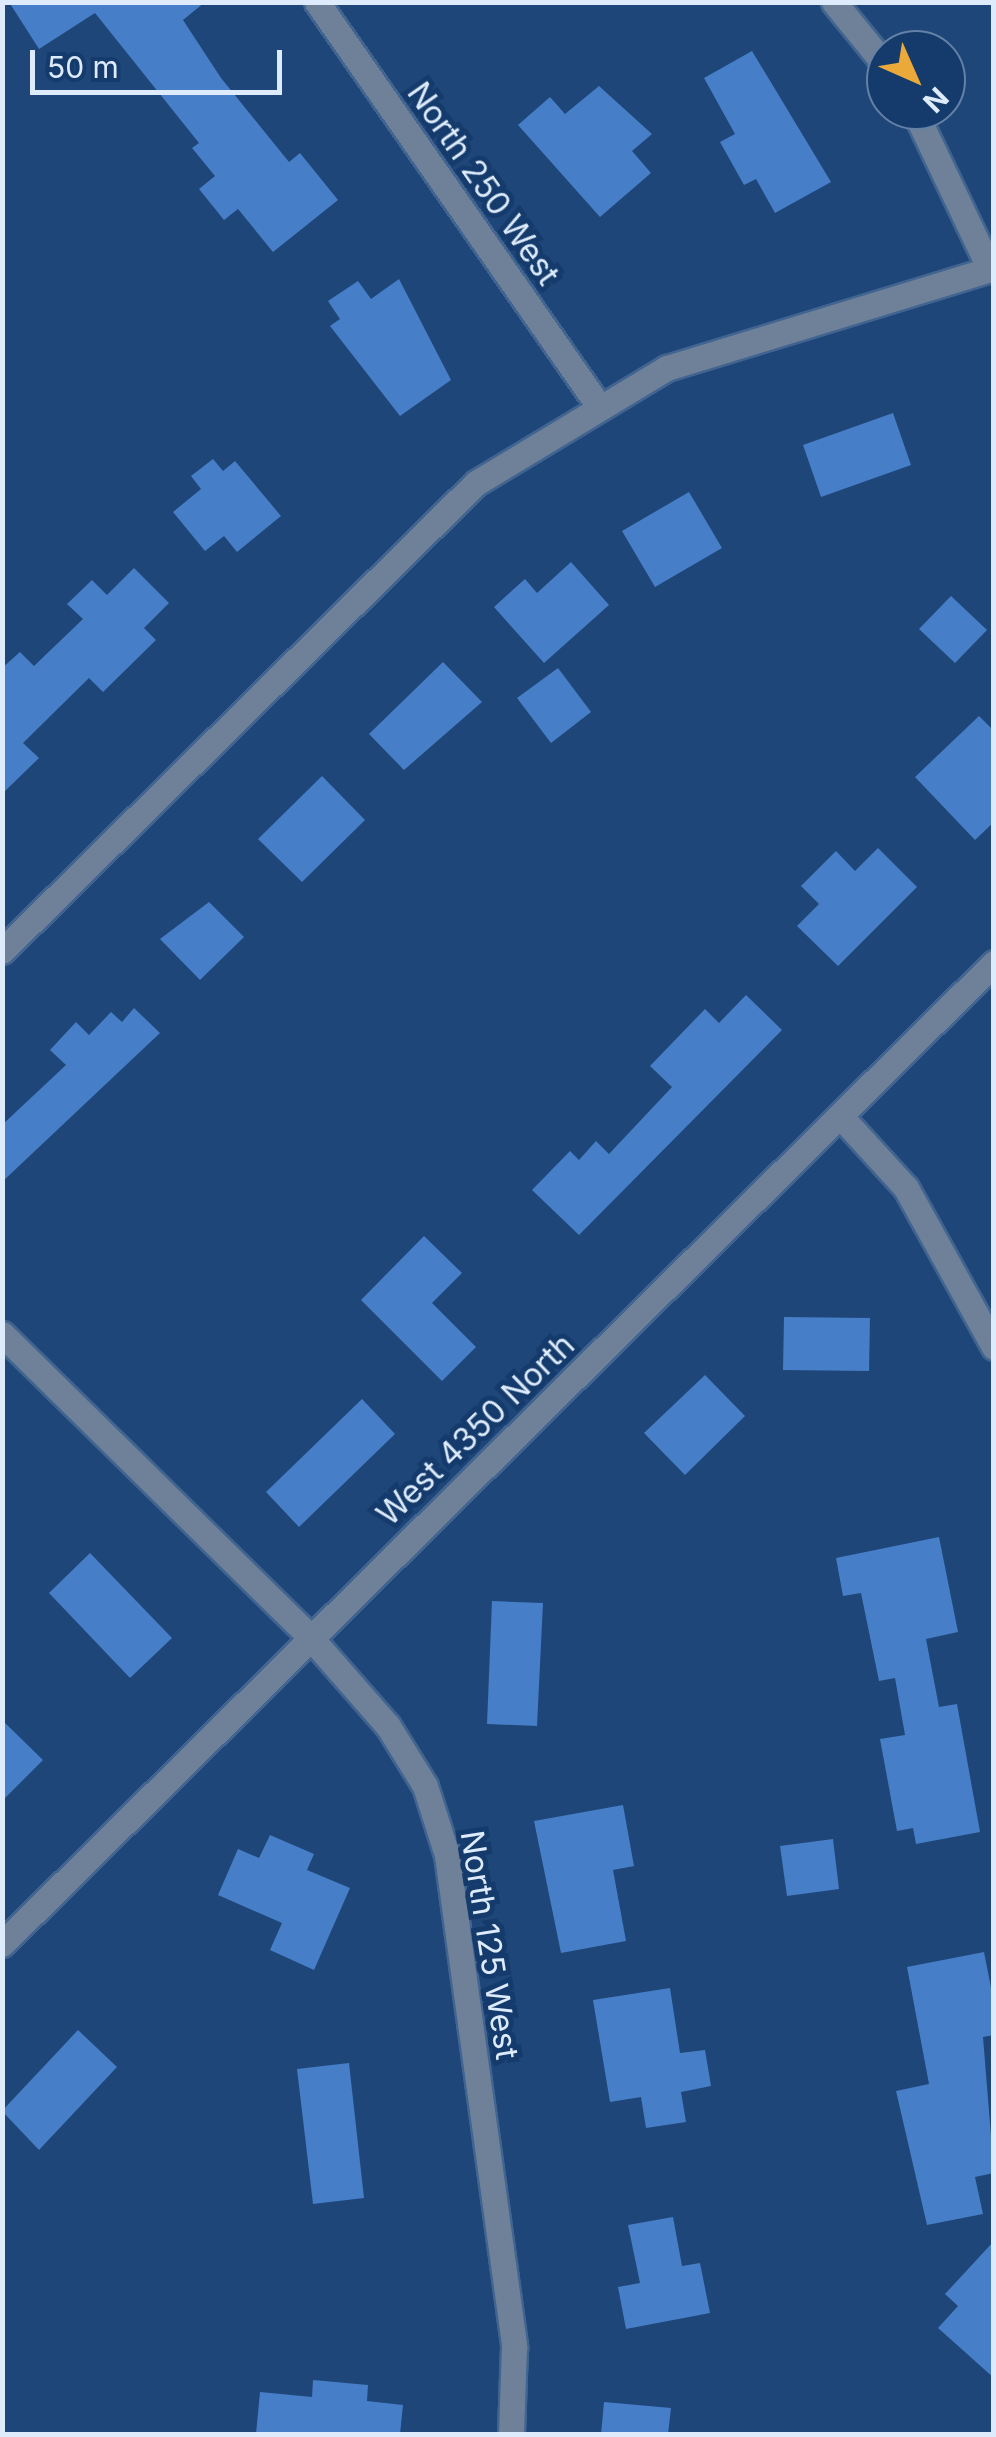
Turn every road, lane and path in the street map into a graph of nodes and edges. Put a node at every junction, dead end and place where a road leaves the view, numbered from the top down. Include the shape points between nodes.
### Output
1 (317, 2) edge
2 (834, 2) edge
3 (866, 41) edge
4 (924, 130) edge
5 (992, 269) edge
6 (596, 403) junction
7 (2, 951) edge
8 (994, 962) edge
9 (843, 1119) junction
10 (2, 1334) edge
11 (994, 1347) edge
12 (310, 1637) junction
13 (2, 1944) edge
14 (511, 2434) edge

1 - 6 street, North 250 West
2 - 3 street
4 - 5 street
5 - 6 street via 756,335
6 - 7 street via 476,483 388,564
8 - 9 street, West 4350 North
9 - 11 street via 906,1188
9 - 12 street, West 4350 North
10 - 12 street, North 125 West
12 - 13 street, West 4350 North
12 - 14 street, North 125 West via 388,1726 425,1786 448,1856 514,2346

